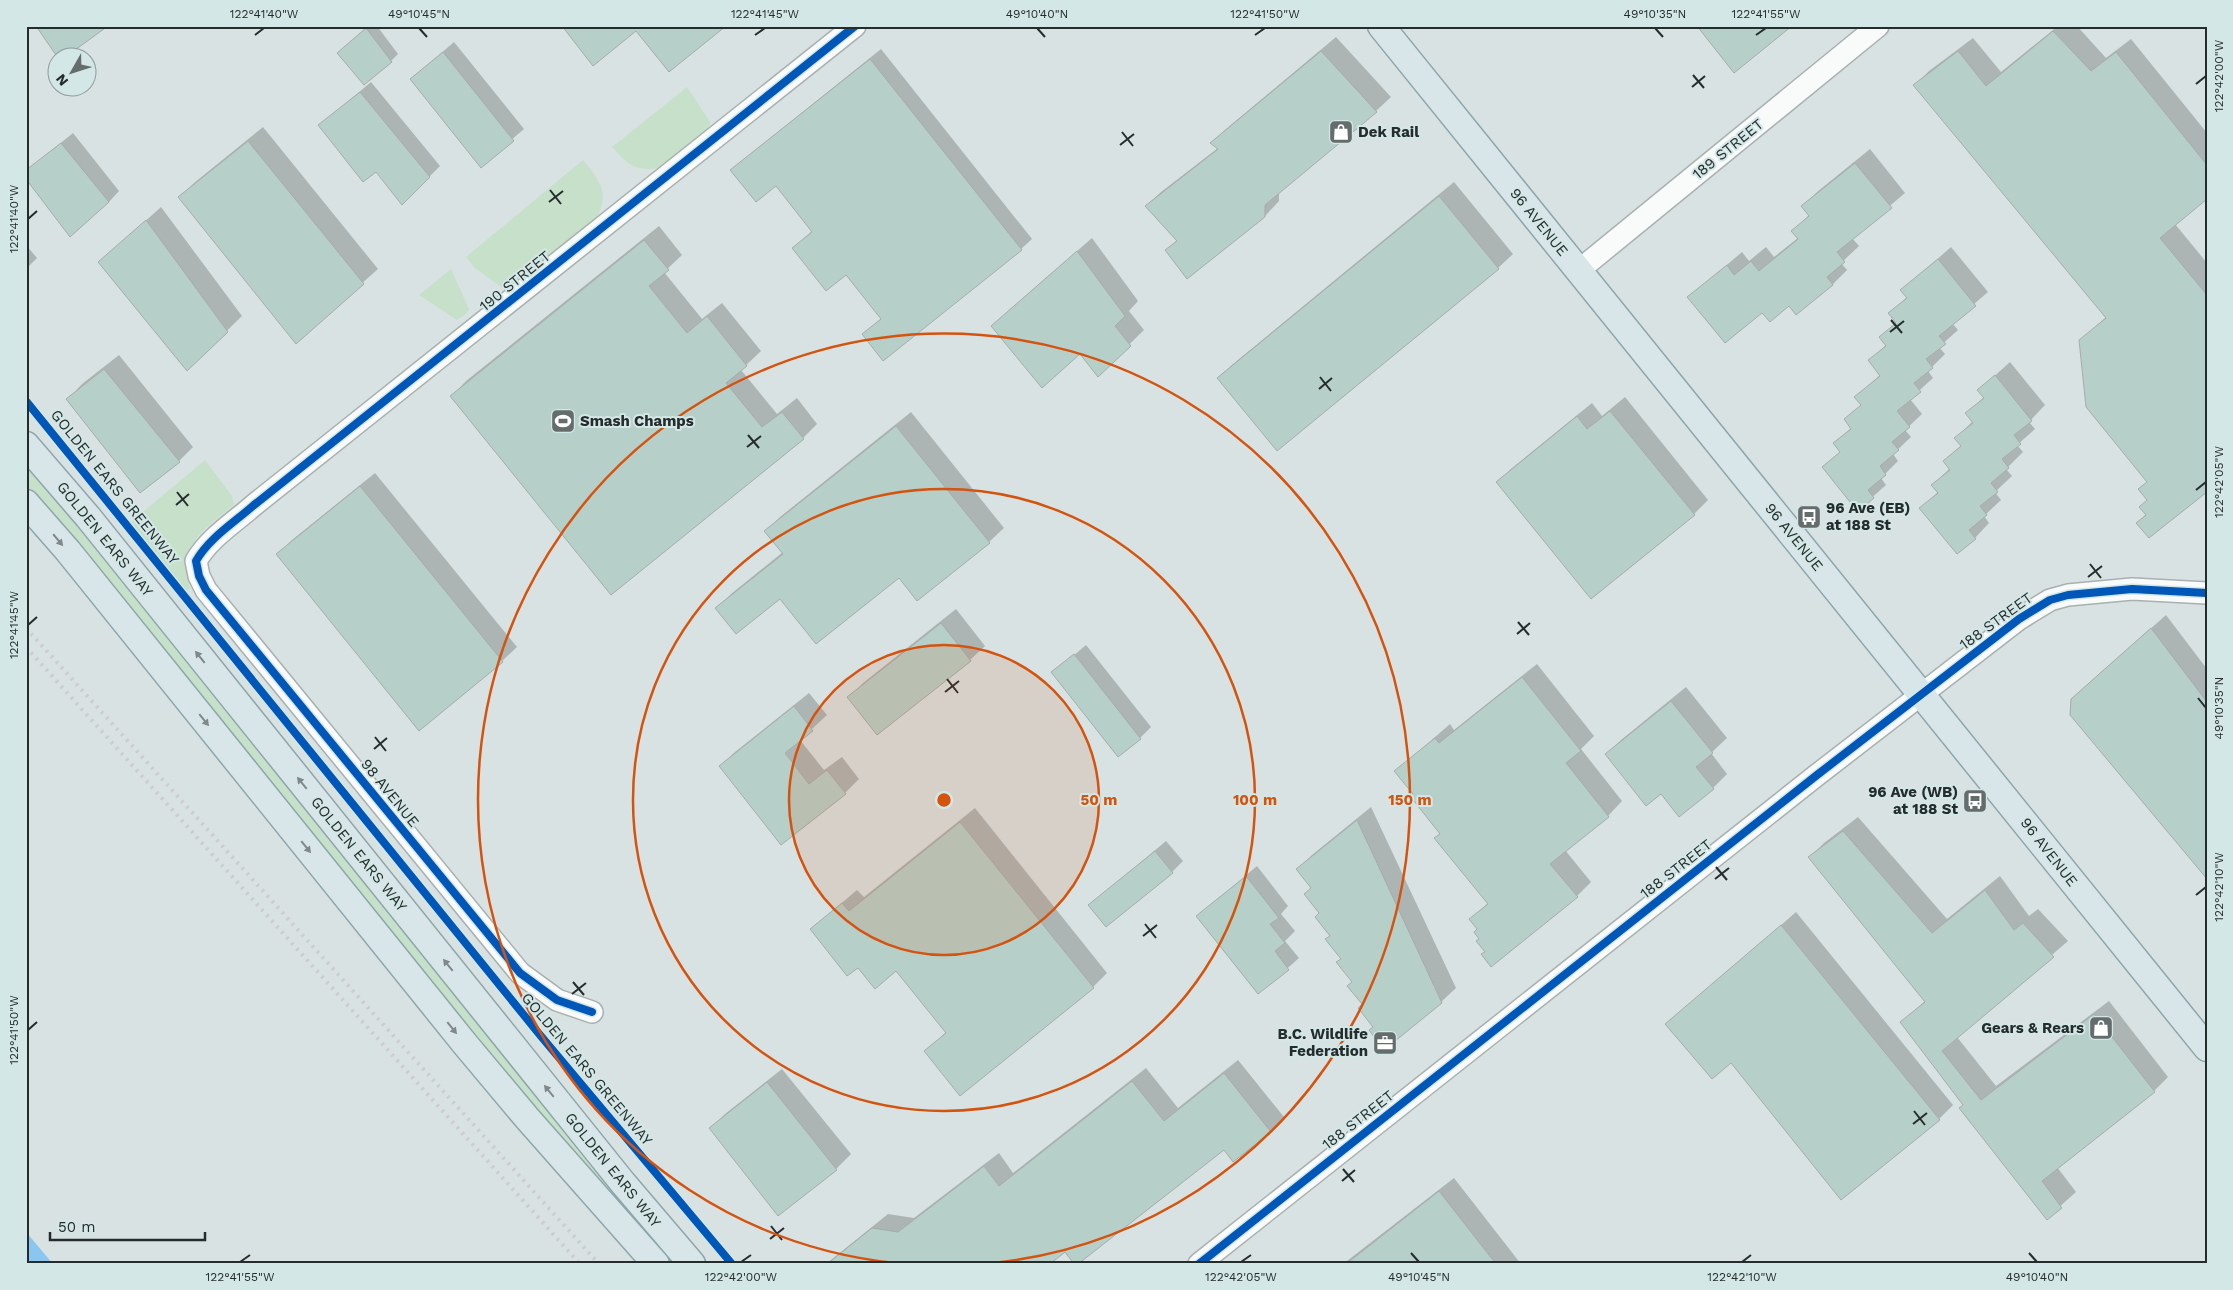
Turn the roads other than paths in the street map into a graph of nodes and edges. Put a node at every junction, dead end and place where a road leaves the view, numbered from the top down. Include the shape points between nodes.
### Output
1 (855, 26) edge
2 (1381, 26) edge
3 (1878, 26) edge
4 (1578, 271) junction
5 (26, 445) edge
6 (26, 502) edge
7 (196, 561) joint
8 (2207, 594) edge
9 (1920, 694) junction
10 (592, 1012) dead end
11 (2207, 1048) edge
12 (656, 1264) edge
13 (692, 1264) edge
14 (1199, 1264) edge

1 - 7 street, 190 STREET via 254,505 209,543
2 - 4 main road, 96 AVENUE
3 - 4 street, 189 STREET
4 - 9 main road, 96 AVENUE
13 -> 5 main road, GOLDEN EARS WAY via 623,1183 88,517
6 -> 12 main road, GOLDEN EARS WAY via 465,1044
7 - 10 street, 98 AVENUE via 206,590 520,973 557,1000
8 - 9 street, 188 STREET via 2132,589 2058,597 2019,619
9 - 11 main road, 96 AVENUE
9 - 14 street, 188 STREET

